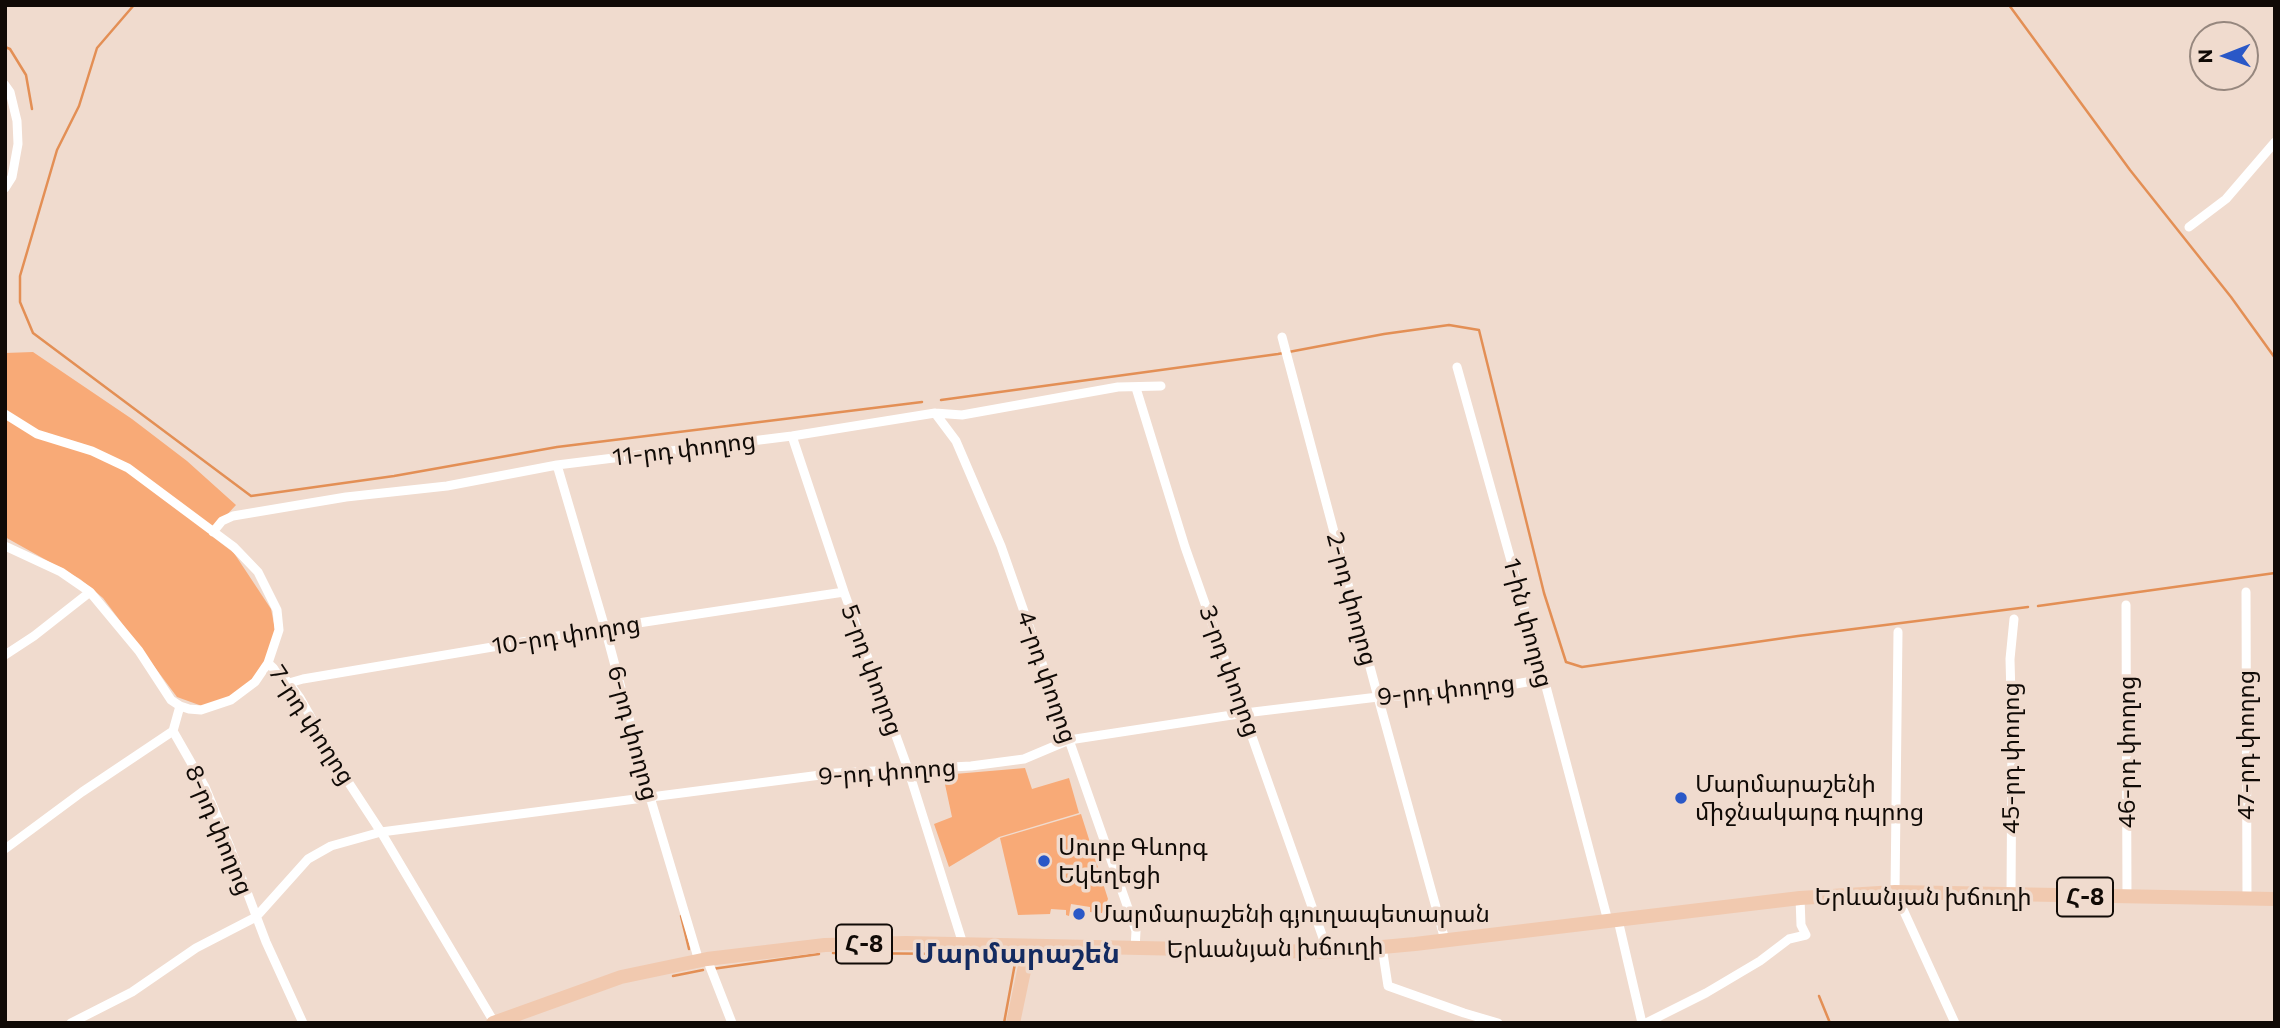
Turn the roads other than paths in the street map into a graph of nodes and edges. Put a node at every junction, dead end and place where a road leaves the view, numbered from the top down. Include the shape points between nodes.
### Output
1 (5, 85) edge
2 (2275, 142) edge
3 (5, 188) edge
4 (2189, 227) dead end
5 (1282, 337) dead end
6 (1457, 367) dead end
7 (1161, 386) dead end
8 (1136, 388) junction
9 (935, 413) junction
10 (5, 414) edge
11 (792, 436) junction
12 (558, 465) junction
13 (213, 532) junction
14 (5, 546) edge
15 (89, 592) junction
16 (844, 592) junction
17 (2246, 592) dead end
18 (2126, 605) dead end
19 (2014, 620) dead end
20 (605, 628) junction
21 (1898, 632) dead end
22 (5, 655) edge
23 (268, 663) junction
24 (1544, 679) junction
25 (289, 683) junction
26 (1378, 697) junction
27 (180, 706) junction
28 (1245, 713) junction
29 (173, 731) junction
30 (1069, 740) junction
31 (908, 769) junction
32 (650, 797) junction
33 (381, 832) junction
34 (5, 849) edge
35 (1895, 892) junction
36 (2011, 896) junction
37 (1800, 898) junction
38 (2127, 898) junction
39 (2247, 899) junction
40 (2275, 900) edge
41 (256, 917) junction
42 (1613, 920) junction
43 (1445, 940) junction
44 (963, 944) junction
45 (1029, 947) junction
46 (1382, 947) junction
47 (1135, 949) junction
48 (1328, 952) junction
49 (703, 960) junction
50 (71, 1023) edge
51 (303, 1023) edge
52 (493, 1023) edge
53 (732, 1023) edge
54 (1013, 1023) edge
55 (1498, 1023) edge
56 (1644, 1023) edge
57 (1955, 1023) edge

1 - 3 street via 17,121 18,144 12,177
2 - 4 street via 2226,200
5 - 26 street, 2-րդ փողոց
6 - 24 street, 1-ին փողոց
7 - 8 street, 11-րդ փողոց
8 - 9 street, 11-րդ փողոց via 1118,387 962,415
8 - 28 street, 3-րդ փողոց via 1185,547
9 - 11 street, 11-րդ փողոց
9 - 30 street, 4-րդ փողոց via 956,441 1001,546
10 - 13 street, 7-րդ փողոց via 37,434 128,468
11 - 12 street, 11-րդ փողոց
11 - 16 street, 5-րդ փողոց
12 - 13 street, 11-րդ փողոց via 447,486 233,516
12 - 20 street, 6-րդ փողոց
13 - 23 street, 7-րդ փողոց via 258,572 277,610 279,631
14 - 15 street via 61,572
15 - 22 street
15 - 27 street
16 - 20 street, 10-րդ փողոց
16 - 31 street, 5-րդ փողոց
17 - 39 street, 47-րդ փողոց
18 - 38 street, 46-րդ փողոց
19 - 36 street, 45-րդ փողոց via 2010,659
20 - 25 street, 10-րդ փողոց
20 - 32 street, 6-րդ փողոց
21 - 35 street
23 - 25 street, 7-րդ փողոց
23 - 27 street via 255,682 231,700 201,710
24 - 26 street, 9-րդ փողոց via 1470,692
24 - 42 street, 1-ին փողոց
25 - 33 street, 7-րդ փողոց
26 - 28 street, 9-րդ փողոց
26 - 43 street, 2-րդ փողոց
27 - 29 street
28 - 30 street, 9-րդ փողոց
28 - 48 street, 3-րդ փողոց
29 - 34 street
29 - 41 street, 8-րդ փողոց via 205,787
30 - 31 street, 9-րդ փողոց via 1024,759
30 - 47 street, 4-րդ փողոց via 1136,931
31 - 32 street, 9-րդ փողոց via 836,773
31 - 44 street, 5-րդ փողոց
32 - 33 street, 9-րդ փողոց
32 - 49 street, 6-րդ փողոց
33 - 41 street, 9-րդ փողոց via 331,846 308,859
33 - 52 street, 7-րդ փողոց
35 - 36 main road, Երևանյան խճուղի / Հ-8
35 - 37 main road, Երևանյան խճուղի / Հ-8
35 - 57 street
36 - 38 main road, Երևանյան խճուղի / Հ-8
37 - 42 main road, Երևանյան խճուղի / Հ-8
37 - 56 street via 1806,935 1789,939 1706,993
38 - 39 main road, Երևանյան խճուղի / Հ-8
39 - 40 main road, Երևանյան խճուղի / Հ-8
41 - 50 street
41 - 51 street, 8-րդ փողոց
42 - 43 main road, Երևանյան խճուղի / Հ-8
42 - 56 street, 1-ին փողոց
43 - 46 main road, Երևանյան խճուղի / Հ-8
44 - 45 main road, Երևանյան խճուղի / Հ-8
44 - 49 main road, Երևանյան խճուղի / Հ-8 via 825,945
45 - 47 main road, Երևանյան խճուղի / Հ-8
45 - 54 main road
46 - 48 main road, Երևանյան խճուղի / Հ-8
46 - 55 street via 1388,986
47 - 48 main road, Երևանյան խճուղի / Հ-8
49 - 52 main road, Երևանյան խճուղի / Հ-8 via 621,977
49 - 53 street, 6-րդ փողոց

